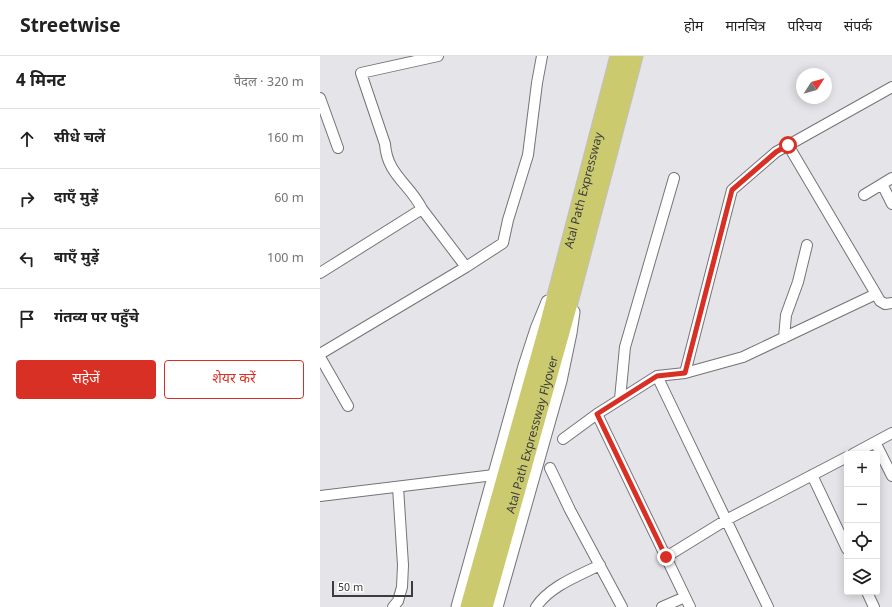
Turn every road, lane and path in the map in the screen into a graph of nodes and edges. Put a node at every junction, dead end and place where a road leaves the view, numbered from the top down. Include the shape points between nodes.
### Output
1 (438, 56) edge
2 (542, 56) edge
3 (619, 56) edge
4 (634, 56) edge
5 (892, 86) edge
6 (320, 98) edge
7 (788, 145) junction
8 (338, 148) dead end
9 (674, 178) dead end
10 (892, 178) edge
11 (882, 184) junction
12 (864, 194) dead end
13 (892, 204) edge
14 (422, 209) junction
15 (807, 245) dead end
16 (573, 261) junction
17 (466, 267) junction
18 (320, 273) edge
19 (876, 294) junction
20 (892, 303) edge
21 (555, 328) junction
22 (784, 338) junction
23 (320, 354) edge
24 (320, 357) edge
25 (685, 373) junction
26 (657, 376) junction
27 (620, 399) junction
28 (348, 406) dead end
29 (597, 414) junction
30 (892, 433) edge
31 (564, 439) dead end
32 (875, 442) junction
33 (858, 451) edge
34 (844, 459) edge
35 (550, 468) dead end
36 (494, 475) junction
37 (812, 475) junction
38 (892, 476) edge
39 (398, 487) junction
40 (320, 496) edge
41 (726, 520) junction
42 (844, 543) edge
43 (666, 557) junction
44 (600, 565) junction
45 (868, 595) edge
46 (685, 596) junction
47 (393, 607) edge
48 (458, 607) edge
49 (469, 607) edge
50 (484, 607) edge
51 (496, 607) edge
52 (536, 607) edge
53 (622, 607) edge
54 (662, 607) edge
55 (690, 607) edge
56 (768, 607) edge
57 (874, 607) edge

1 - 14 street via 361,73 394,172 418,199
2 - 17 street via 528,155 508,220 504,243
3 - 16 highway, Atal Path Expressway
4 - 16 highway, Atal Path Expressway
5 - 7 street
6 - 8 street
7 - 19 street
7 - 25 street via 776,152 732,190
9 - 27 street via 625,347
10 - 11 street
11 - 12 street
11 - 13 street
14 - 17 street
14 - 18 street
15 - 22 street via 798,282 786,315
16 - 21 highway, Atal Path Expressway
16 - 36 street via 532,344
16 - 51 street via 570,333 560,381
17 - 23 street
19 - 20 street via 885,304
19 - 22 street
21 - 49 highway, Atal Path Expressway Flyover
21 - 50 highway, Atal Path Expressway Flyover
22 - 25 street via 742,357
24 - 28 street
25 - 26 street
26 - 27 street
26 - 41 street
27 - 29 street
29 - 31 street
29 - 43 street
30 - 32 street
32 - 33 street
32 - 38 street
34 - 37 street
35 - 44 street
36 - 39 street
36 - 48 street
37 - 41 street
37 - 42 street
39 - 40 street
39 - 47 street via 402,587 398,601
41 - 43 street
41 - 56 street
43 - 46 street
44 - 52 street via 557,588
44 - 53 street
45 - 57 street
46 - 54 street
46 - 55 street

